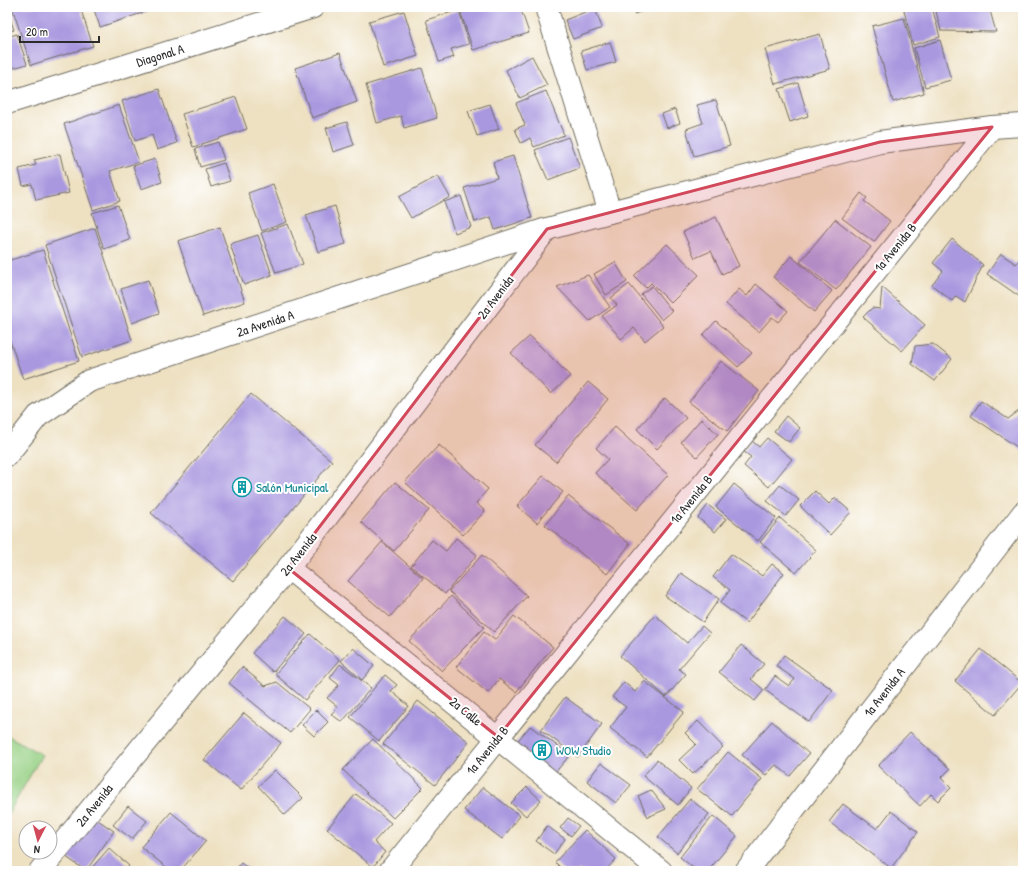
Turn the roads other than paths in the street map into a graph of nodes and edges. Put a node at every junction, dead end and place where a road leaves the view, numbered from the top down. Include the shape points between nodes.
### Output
1 (313, 7) edge
2 (546, 7) edge
3 (7, 103) edge
4 (1023, 125) edge
5 (992, 127) junction
6 (610, 212) junction
7 (547, 229) junction
8 (7, 455) edge
9 (1023, 513) edge
10 (288, 568) junction
11 (498, 737) junction
12 (40, 871) edge
13 (390, 871) edge
14 (661, 871) edge
15 (746, 871) edge

1 - 3 street, Diagonal A
2 - 6 street
4 - 5 street, 2a Avenida A
5 - 6 street, 2a Avenida A via 880,142
5 - 11 street, 1a Avenida B
6 - 7 street, 2a Avenida A
7 - 8 street, 2a Avenida A via 89,381 38,416
7 - 10 street, 2a Avenida
9 - 15 street, 1a Avenida A
10 - 11 street, 2a Calle
10 - 12 street, 2a Avenida
11 - 13 street, 1a Avenida B
11 - 14 street, 2a Calle

